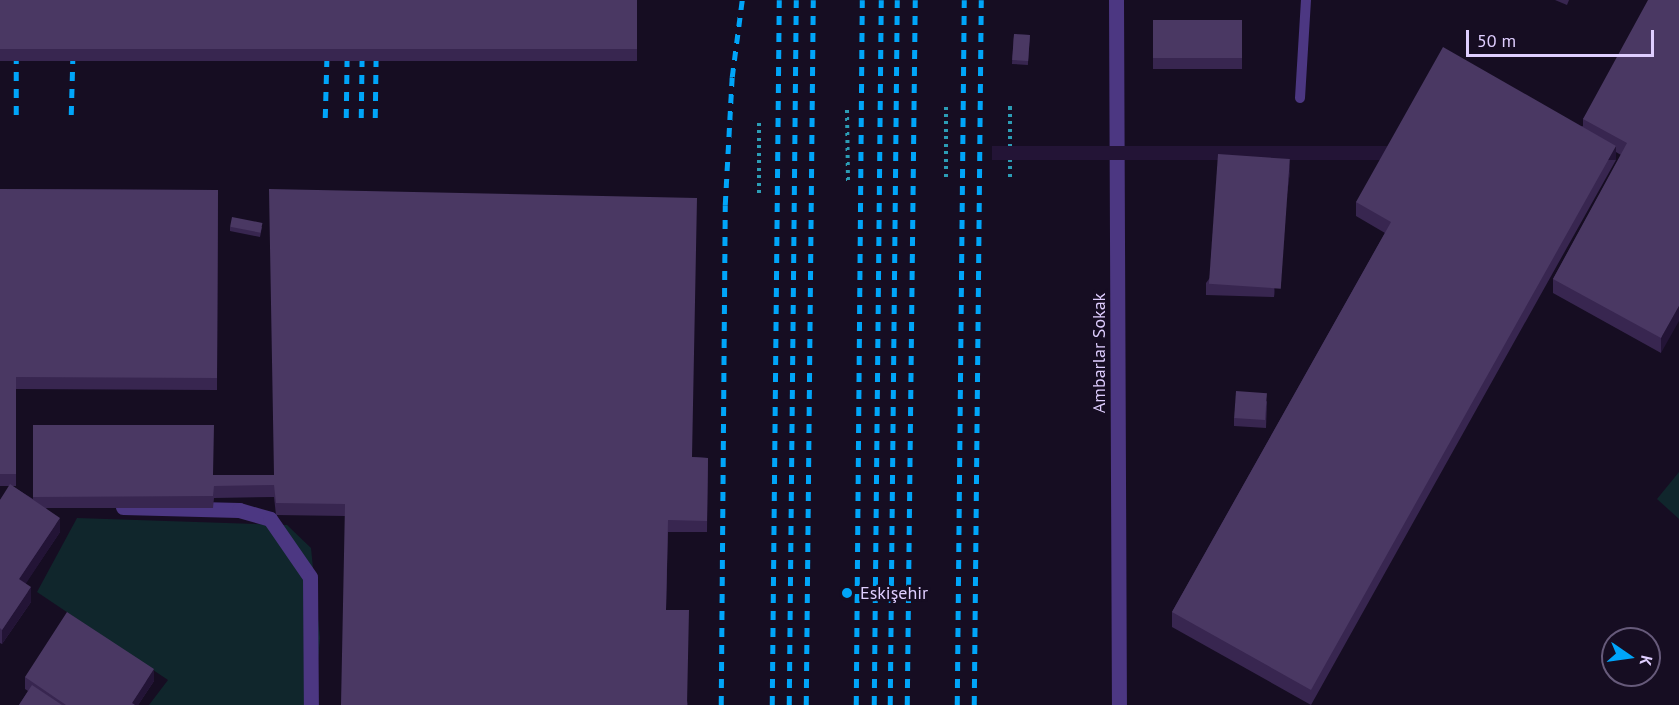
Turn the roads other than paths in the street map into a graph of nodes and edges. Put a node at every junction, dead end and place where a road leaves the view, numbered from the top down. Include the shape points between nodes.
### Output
1 (1116, 0) edge
2 (1306, 0) edge
3 (1300, 98) dead end
4 (105, 505) edge
5 (311, 705) edge
6 (1119, 705) edge

1 - 6 street, Ambarlar Sokak
2 - 3 lane
4 - 5 street via 239,510 270,519 310,577

